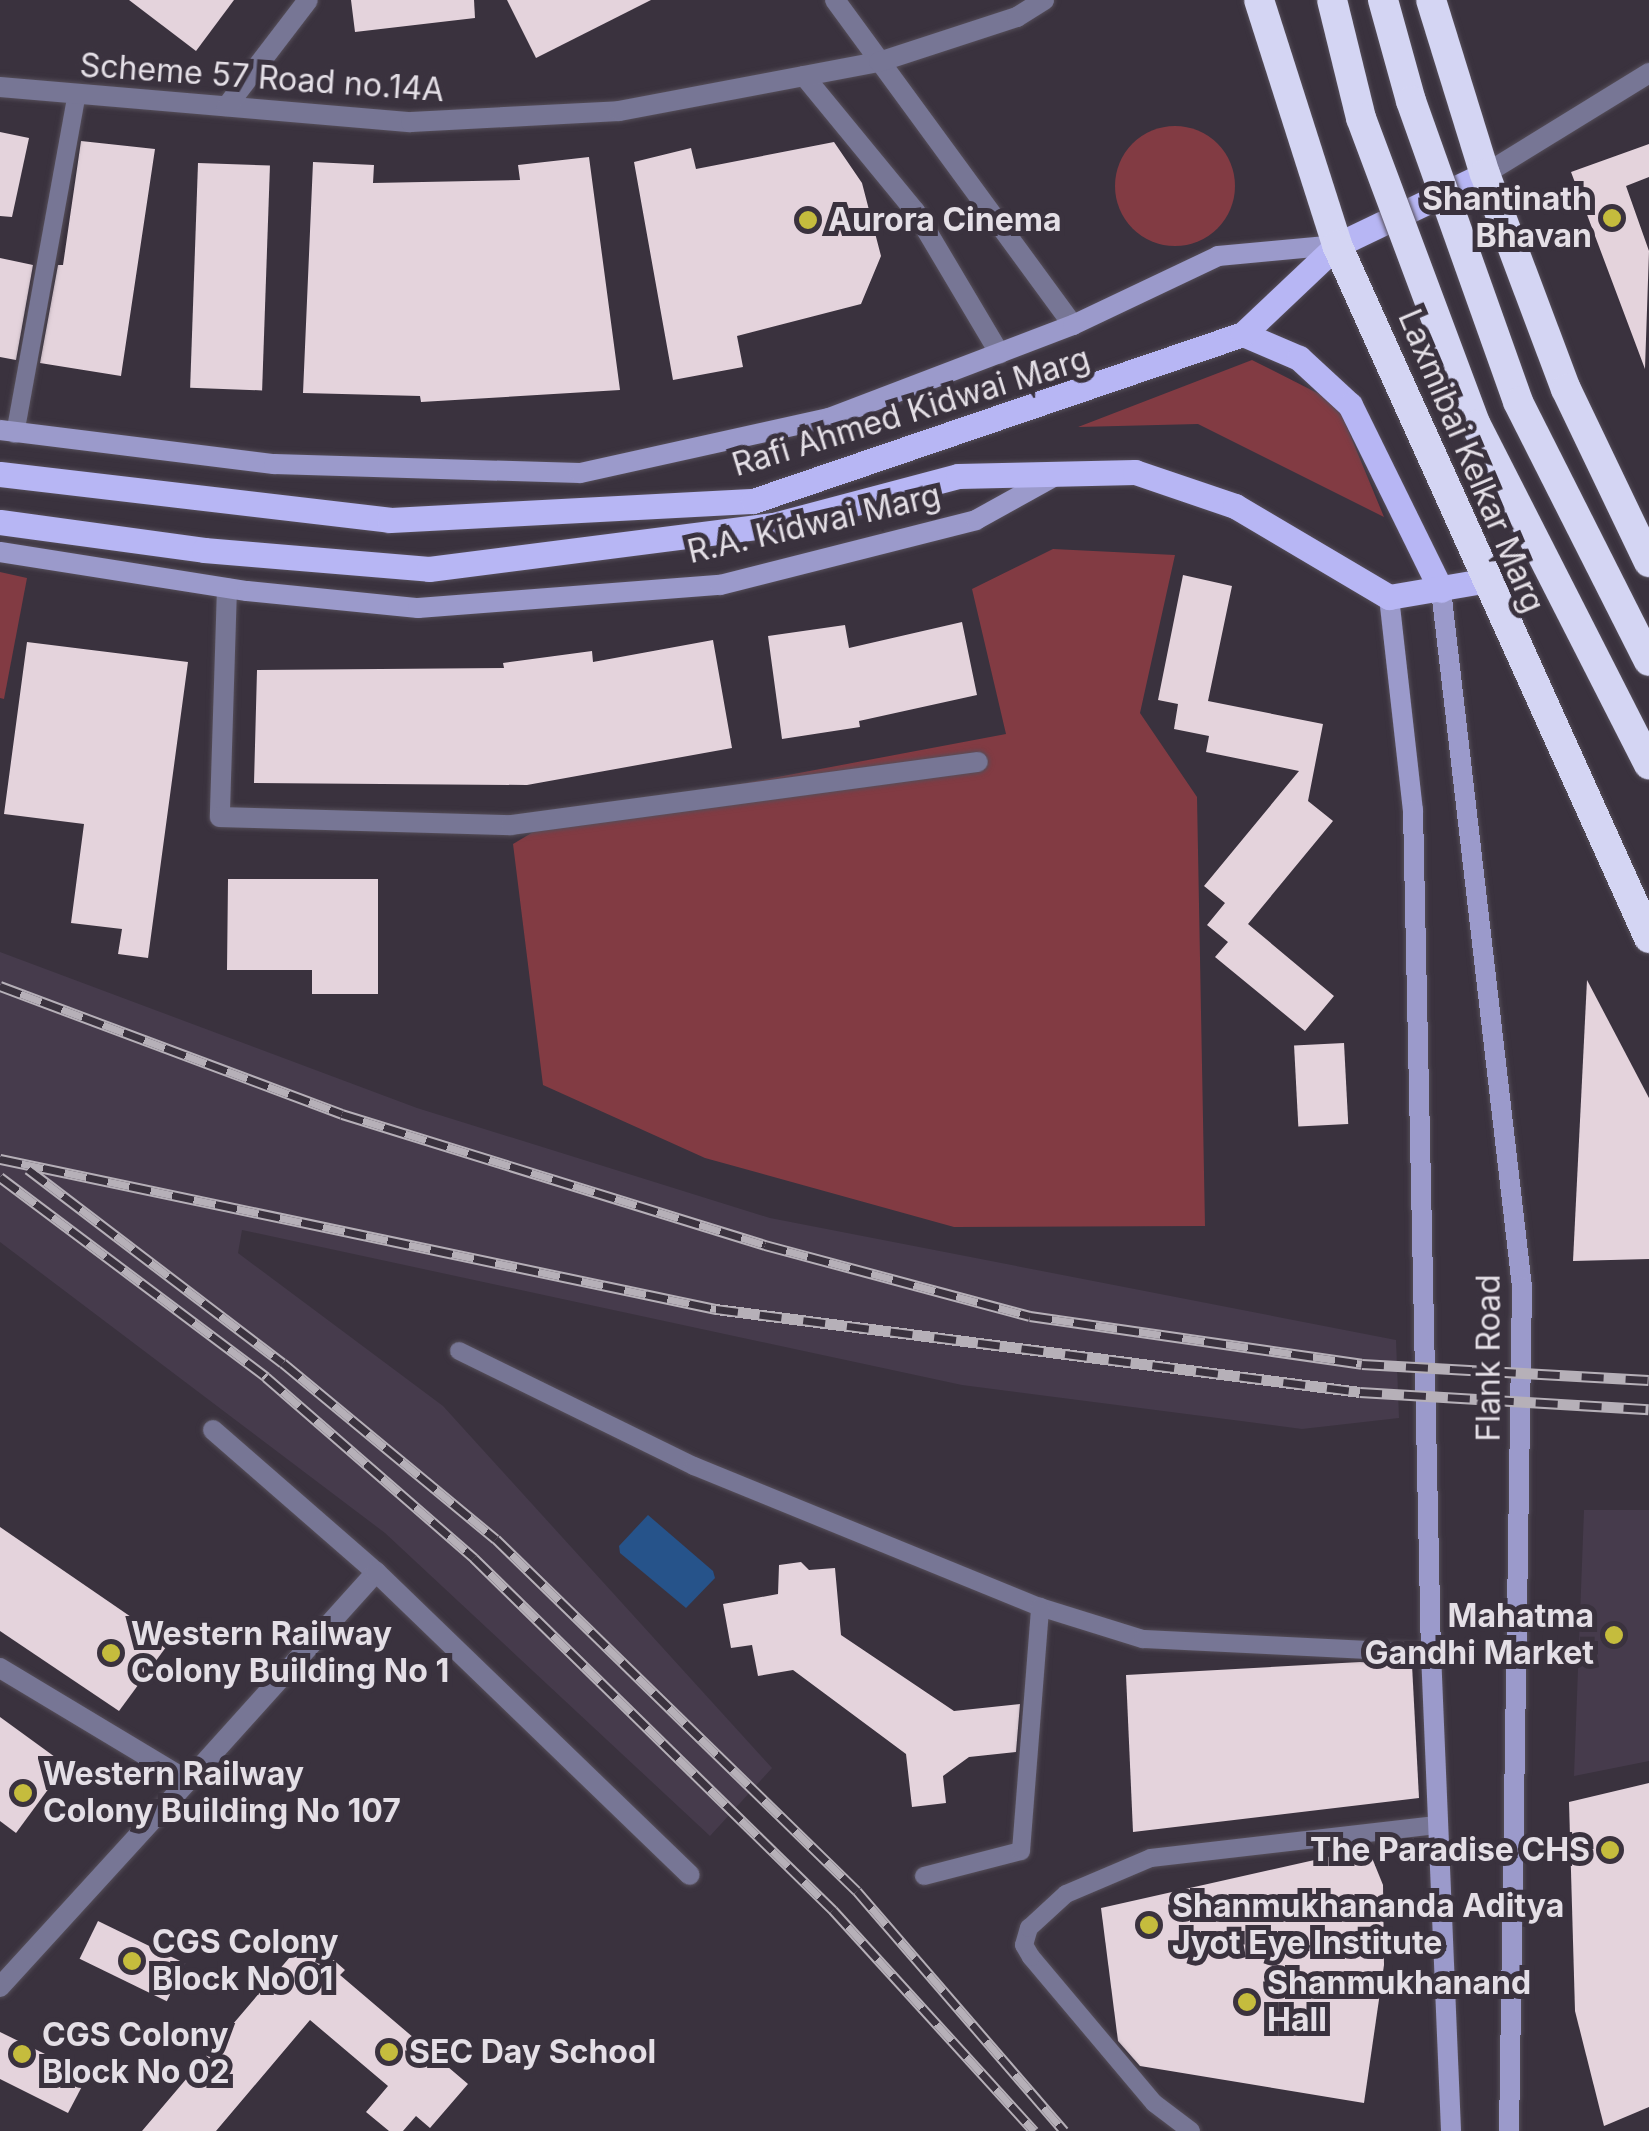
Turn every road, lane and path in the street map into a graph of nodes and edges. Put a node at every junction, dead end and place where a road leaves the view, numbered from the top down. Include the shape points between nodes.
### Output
1 (308, 0) edge
2 (835, 0) edge
3 (1044, 0) edge
4 (1258, 0) edge
5 (1332, 0) edge
6 (1384, 0) edge
7 (1431, 0) edge
8 (879, 62) junction
9 (1649, 73) edge
10 (804, 76) junction
11 (0, 87) edge
12 (76, 97) junction
13 (227, 106) junction
14 (1485, 174) junction
15 (1336, 245) junction
16 (1073, 324) junction
17 (1242, 334) junction
18 (1000, 354) junction
19 (7, 432) edge
20 (0, 474) edge
21 (1060, 474) junction
22 (0, 522) edge
23 (0, 552) edge
24 (1649, 562) edge
25 (1483, 580) junction
26 (228, 588) junction
27 (1441, 590) junction
28 (1390, 597) junction
29 (1649, 661) edge
30 (978, 762) dead end
31 (1649, 765) edge
32 (1649, 938) edge
33 (459, 1351) dead end
34 (213, 1430) dead end
35 (376, 1572) junction
36 (1040, 1607) junction
37 (1431, 1653) junction
38 (0, 1668) edge
39 (188, 1781) junction
40 (1438, 1825) junction
41 (690, 1874) dead end
42 (924, 1876) dead end
43 (0, 1987) edge
44 (1191, 2131) edge
45 (1451, 2131) edge
46 (1509, 2131) edge

1 - 13 street
2 - 8 street
3 - 8 street, Scheme 57 Road no.14A via 1017,17
4 - 15 highway, Laxmibai Kelkar Marg
5 - 31 highway, bridge via 1361,118 1476,425
6 - 29 highway, bridge via 1411,102 1518,402
7 - 14 highway
8 - 10 street, Scheme 57 Road no.14A
8 - 16 street
9 - 14 street
10 - 13 street, Scheme 57 Road no.14A via 619,111 410,122
10 - 18 street via 915,210
11 - 12 street, Scheme 57 Road no.14A
12 - 13 street, Scheme 57 Road no.14A
12 - 19 lane
14 - 15 main road, Rafi Ahmed Kidwai Marg
14 - 24 highway via 1566,389
15 - 16 street via 1218,256
15 - 17 main road, Rafi Ahmed Kidwai Marg
15 - 25 highway, Laxmibai Kelkar Marg
16 - 18 street
17 - 20 main road, Rafi Ahmed Kidwai Marg via 753,502 389,520
17 - 27 main road via 1300,358 1350,405
18 - 19 street via 829,418 580,473 274,464
21 - 22 main road via 958,476 773,525 429,569 204,550
21 - 26 street, R.A. Kidwai Marg via 976,520 720,585 418,608
21 - 28 main road, R.A. Kidwai Marg via 1135,472 1234,506
23 - 26 street, R.A. Kidwai Marg
25 - 27 main road
25 - 32 highway, Laxmibai Kelkar Marg
26 - 30 street via 220,817 512,825
27 - 28 main road
27 - 46 street, Flank Road via 1522,1287
28 - 37 street via 1414,810
33 - 36 lane via 694,1466
34 - 35 street
35 - 39 street
35 - 41 street
36 - 37 lane via 1143,1639
36 - 42 lane via 1021,1850
37 - 40 street
38 - 39 street
39 - 43 street
40 - 44 lane via 1151,1858 1066,1894 1029,1928 1024,1945 1031,1957 1154,2103
40 - 45 street

